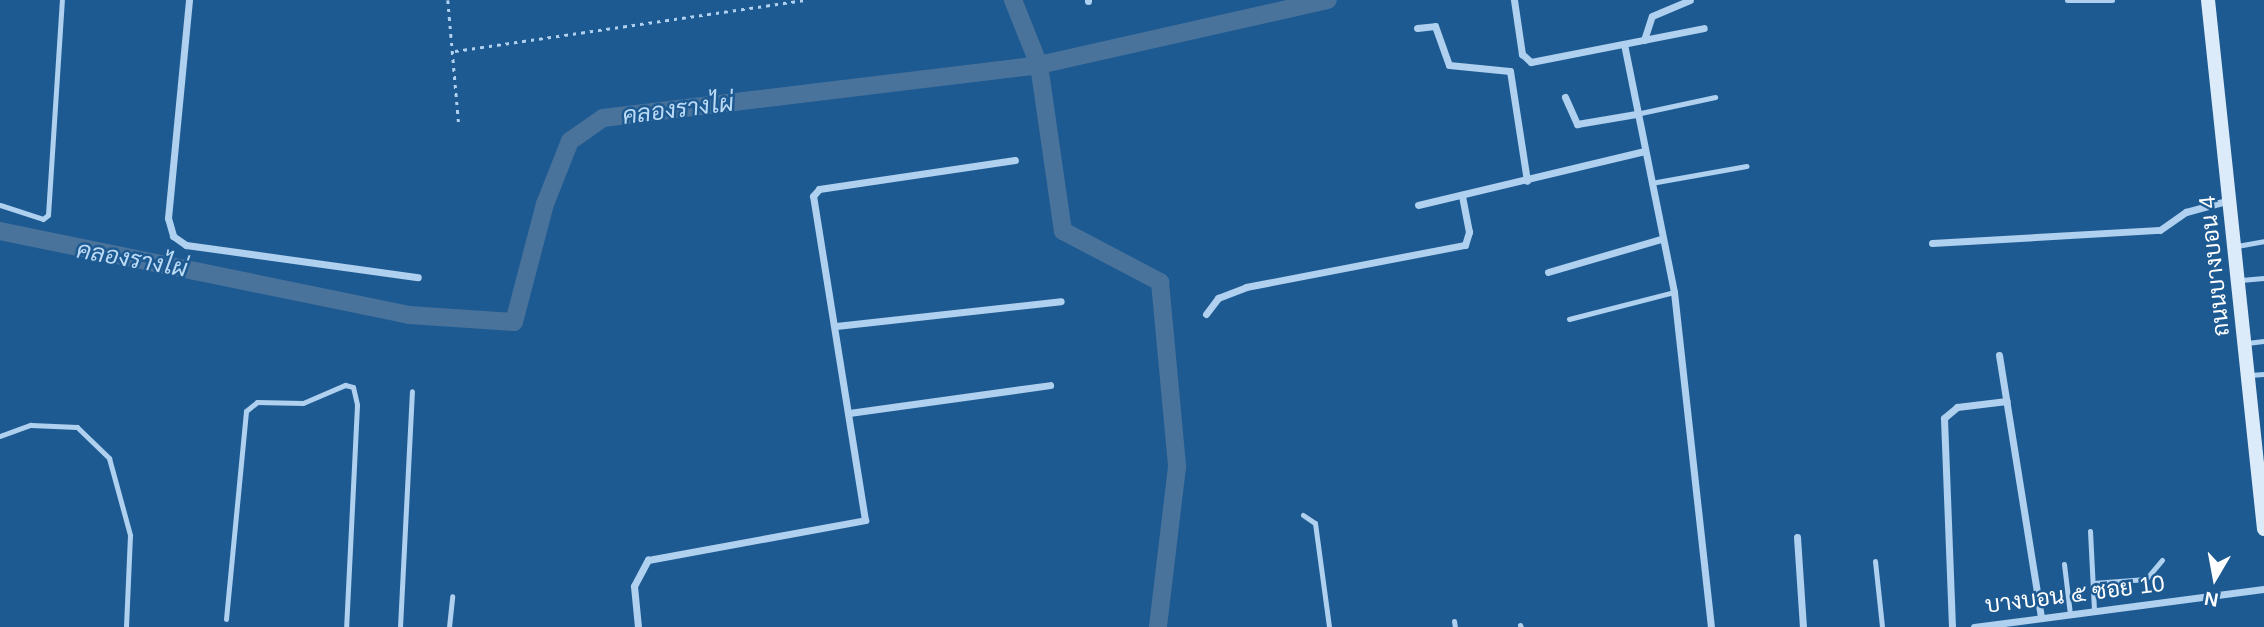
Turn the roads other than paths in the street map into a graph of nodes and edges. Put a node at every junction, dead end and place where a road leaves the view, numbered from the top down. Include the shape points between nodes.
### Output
1 (62, 0) edge
2 (189, 0) edge
3 (1514, 0) edge
4 (1690, 0) edge
5 (2067, 0) edge
6 (2112, 0) edge
7 (2207, 0) edge
8 (1417, 28) dead end
9 (1704, 28) dead end
10 (1644, 40) junction
11 (1624, 44) junction
12 (1564, 97) dead end
13 (1715, 97) dead end
14 (1636, 114) junction
15 (1644, 151) junction
16 (1015, 160) dead end
17 (1746, 166) dead end
18 (1527, 181) junction
19 (1651, 183) junction
20 (1462, 195) junction
21 (2230, 200) junction
22 (0, 205) edge
23 (1418, 205) dead end
24 (1661, 239) junction
25 (2264, 241) edge
26 (1932, 243) dead end
27 (2234, 246) junction
28 (1548, 272) dead end
29 (418, 276) dead end
30 (2264, 278) edge
31 (2237, 281) junction
32 (1674, 292) junction
33 (1061, 301) dead end
34 (1206, 314) dead end
35 (1569, 319) dead end
36 (836, 326) junction
37 (2264, 341) edge
38 (2244, 343) junction
39 (1999, 355) dead end
40 (2264, 374) edge
41 (2248, 375) junction
42 (1050, 385) dead end
43 (412, 391) dead end
44 (2007, 401) junction
45 (849, 413) junction
46 (0, 436) edge
47 (1303, 515) dead end
48 (2264, 529) edge
49 (2090, 531) dead end
50 (1797, 537) dead end
51 (2162, 560) dead end
52 (1875, 561) dead end
53 (2064, 564) dead end
54 (2092, 583) junction
55 (2264, 589) edge
56 (452, 596) dead end
57 (2094, 611) junction
58 (2070, 614) junction
59 (2040, 618) junction
60 (226, 619) dead end
61 (126, 627) edge
62 (346, 627) edge
63 (400, 627) edge
64 (449, 627) edge
65 (638, 627) edge
66 (1329, 627) edge
67 (1711, 627) edge
68 (1803, 627) edge
69 (1882, 627) edge
70 (1952, 627) edge
71 (1974, 627) edge

1 - 22 lane via 48,215 43,219
2 - 29 street via 168,218 173,236 186,245
3 - 11 street via 1525,60
4 - 10 street via 1652,16
5 - 6 lane
7 - 21 street, ถนนบางบอน 4
8 - 18 street via 1435,26 1449,65 1510,71
9 - 10 street
10 - 11 street
11 - 14 street
12 - 14 street via 1577,124
13 - 14 lane
14 - 15 street
15 - 18 street
15 - 19 street
16 - 36 street via 819,189 812,206
17 - 19 lane
18 - 20 street
19 - 24 street
20 - 23 street
20 - 34 street via 1469,232 1465,245 1245,287 1219,298
21 - 26 street via 2186,212 2160,230
21 - 27 street, ถนนบางบอน 4
24 - 28 street
24 - 32 street
25 - 27 lane
27 - 31 street, ถนนบางบอน 4
30 - 31 lane
31 - 38 street, ถนนบางบอน 4
32 - 35 lane
32 - 67 street
33 - 36 street
36 - 45 street
37 - 38 lane
38 - 41 street, ถนนบางบอน 4
39 - 44 street
40 - 41 lane
41 - 48 street, ถนนบางบอน 4
42 - 45 street
43 - 63 lane
44 - 59 street
44 - 70 street via 1957,407 1944,418
45 - 65 street via 865,520 648,560 634,586
46 - 61 lane via 31,425 77,427 108,458 130,535
47 - 66 lane via 1315,523
49 - 54 lane
50 - 68 street
51 - 54 lane via 2146,579
52 - 69 lane
53 - 58 lane
54 - 57 lane
55 - 57 street, บางบอน ๕ ซอย 10
56 - 64 lane
57 - 58 street, บางบอน ๕ ซอย 10
58 - 59 street, บางบอน ๕ ซอย 10
59 - 71 street, บางบอน ๕ ซอย 10
60 - 62 lane via 246,411 257,402 303,403 345,385 353,387 357,405

